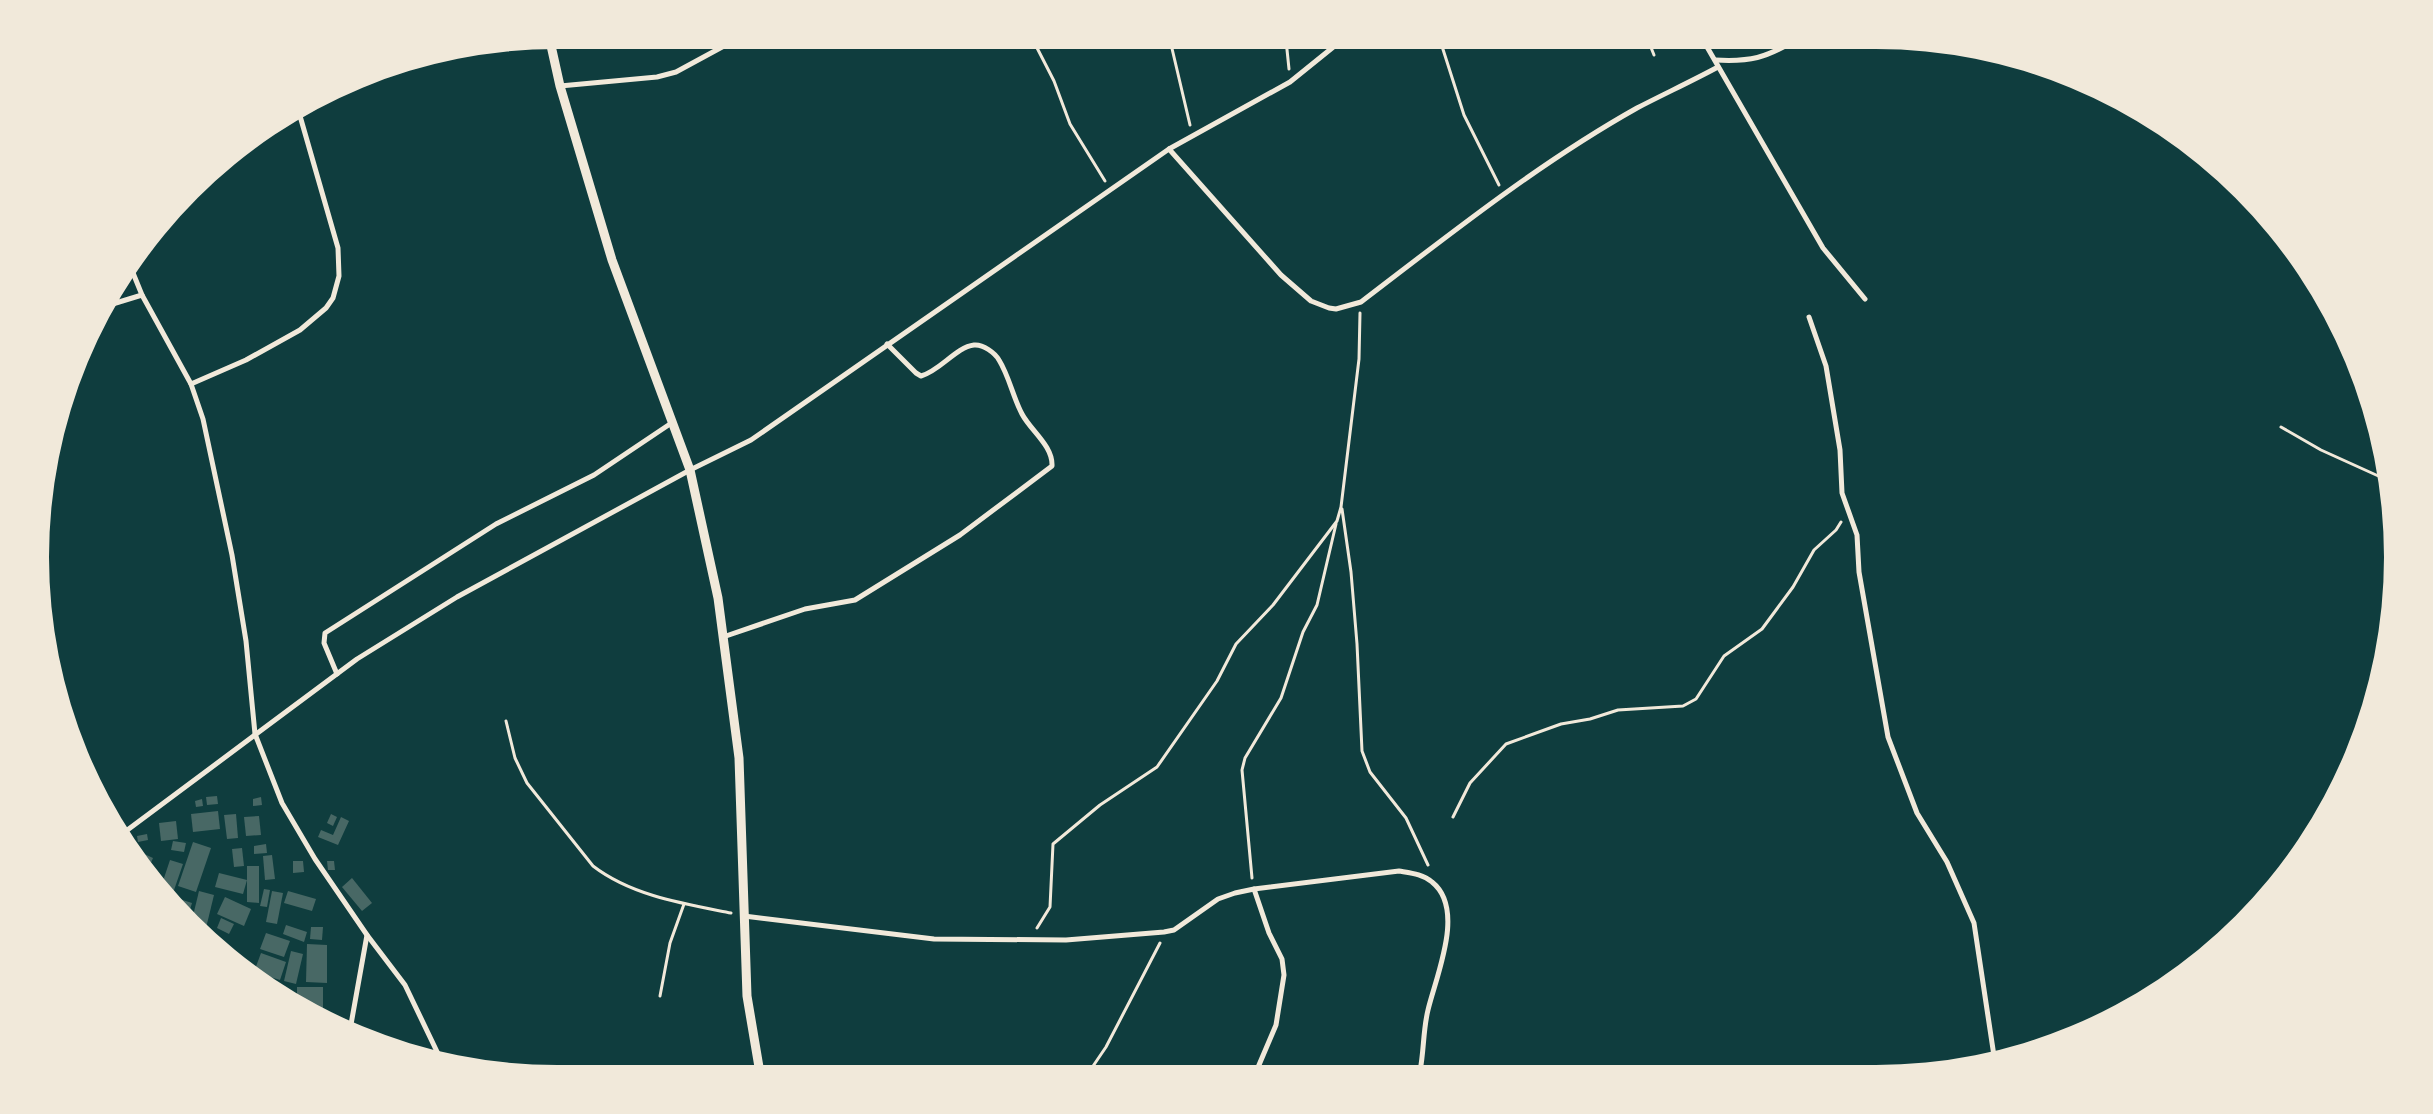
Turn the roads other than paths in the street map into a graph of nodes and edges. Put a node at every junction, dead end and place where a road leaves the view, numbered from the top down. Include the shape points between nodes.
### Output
1 (552, 49) edge
2 (718, 49) edge
3 (1331, 49) edge
4 (1709, 49) edge
5 (1781, 49) edge
6 (1715, 60) junction
7 (1718, 66) junction
8 (560, 86) junction
9 (300, 119) edge
10 (1169, 149) junction
11 (134, 275) edge
12 (142, 295) junction
13 (1865, 299) dead end
14 (117, 303) edge
15 (1809, 317) dead end
16 (887, 344) junction
17 (191, 384) junction
18 (673, 422) junction
19 (690, 470) junction
20 (723, 637) junction
21 (337, 674) junction
22 (255, 734) junction
23 (128, 829) edge
24 (1254, 889) junction
25 (744, 916) junction
26 (367, 935) junction
27 (351, 1022) edge
28 (437, 1050) edge
29 (1993, 1051) edge
30 (759, 1065) edge
31 (1259, 1065) edge
32 (1421, 1065) edge

1 - 8 street
2 - 8 street via 676,72 657,77
3 - 10 street via 1290,82
4 - 6 street
5 - 6 street via 1752,60
6 - 7 street
7 - 10 street via 1637,108 1504,195 1361,302 1336,309 1311,300 1281,275
7 - 13 street via 1823,248
8 - 18 street via 612,260
9 - 17 street via 338,248 339,276 333,298 300,330 246,360
10 - 16 street
11 - 12 street
12 - 14 street
12 - 17 street
15 - 29 street via 1826,366 1840,450 1842,493 1858,544 1859,572 1888,737 1917,813 1950,869 1974,923
16 - 19 street via 751,440
16 - 20 street via 922,376 963,349 974,345 985,347 999,360 1022,415 1049,452 1052,466 960,535 854,600 805,609
17 - 22 street via 202,419 232,555 246,641
18 - 19 street
18 - 21 street via 594,475 496,524 325,634 324,643
19 - 20 street via 718,598
19 - 21 street via 457,597
20 - 25 street via 739,758
21 - 22 street
22 - 23 street
22 - 26 street via 288,816
24 - 25 street via 1218,899 1174,930 1066,940 934,939
24 - 31 street via 1282,959 1284,975 1276,1025
24 - 32 street via 1400,871 1433,882 1448,907 1448,920 1446,944 1424,1028
25 - 30 street via 747,996
26 - 27 street
26 - 28 street via 406,985

